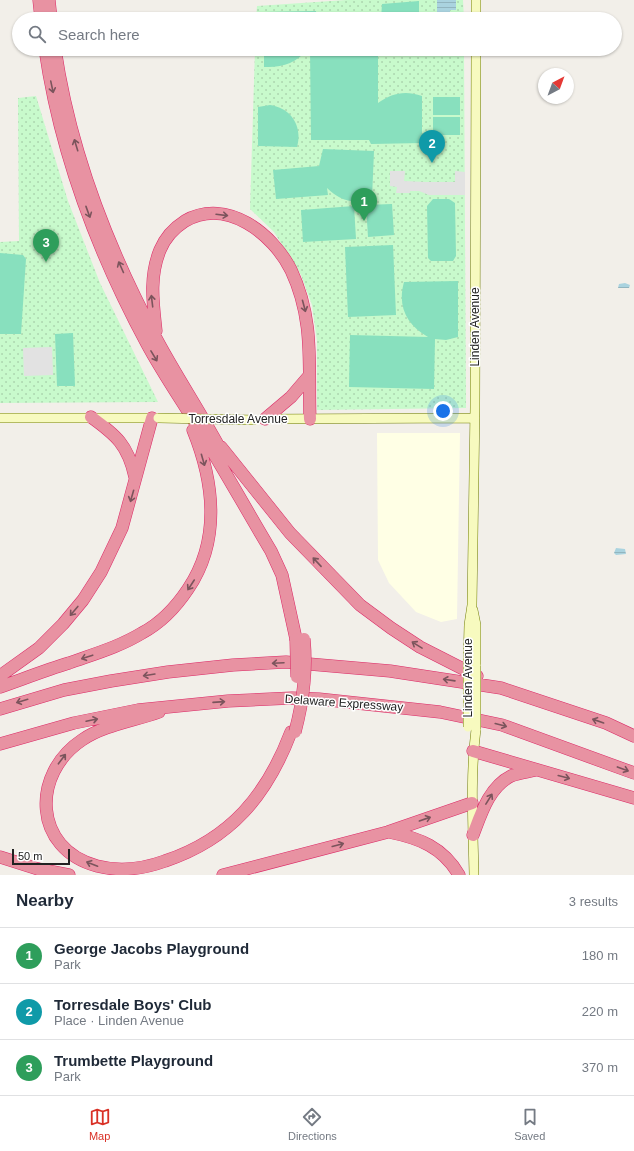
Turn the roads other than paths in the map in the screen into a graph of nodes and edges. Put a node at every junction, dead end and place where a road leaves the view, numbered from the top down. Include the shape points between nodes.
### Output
1 (39, 0) edge
2 (49, 0) edge
3 (476, 0) edge
4 (40, 12) edge
5 (50, 12) edge
6 (476, 12) edge
7 (46, 56) edge
8 (56, 56) edge
9 (476, 56) edge
10 (157, 340) junction
11 (309, 376) junction
12 (172, 385) junction
13 (91, 417) junction
14 (0, 418) edge
15 (155, 418) junction
16 (475, 418) junction
17 (260, 419) junction
18 (310, 419) junction
19 (215, 438) junction
20 (135, 477) junction
21 (300, 639) junction
22 (0, 676) edge
23 (0, 687) edge
24 (501, 688) junction
25 (180, 705) junction
26 (0, 709) edge
27 (293, 732) junction
28 (634, 736) edge
29 (0, 744) edge
30 (473, 751) junction
31 (536, 770) junction
32 (634, 774) edge
33 (634, 798) edge
34 (472, 803) junction
35 (388, 832) junction
36 (473, 835) junction
37 (0, 858) edge
38 (69, 875) edge
39 (137, 875) edge
40 (223, 875) edge
41 (459, 875) edge
42 (474, 875) edge

1 - 4 highway
2 - 5 highway
3 - 6 street
7 -> 12 highway via 64,140 91,220 133,316
10 -> 8 highway via 119,262 90,190 67,110
9 - 16 street, Linden Avenue
10 -> 11 highway via 151,292 160,249 170,233 189,219 204,214 225,214 244,221 261,232 290,269 308,322
10 - 19 highway
11 - 17 highway via 291,397
11 - 18 highway
12 - 21 highway via 271,551 282,575
12 -> 23 highway via 197,440 209,482 212,524 204,560 195,579 181,600 164,618 143,633 109,649
13 - 14 street, Torresdale Avenue
13 - 15 street, Torresdale Avenue
13 - 20 highway via 123,444 128,451
15 - 17 street, Torresdale Avenue, bridge
15 - 20 highway
16 - 18 street, Torresdale Avenue
16 - 30 street, Linden Avenue, bridge via 472,605 469,625
17 - 18 street, Torresdale Avenue
19 - 21 highway via 286,570 302,625
24 -> 19 highway via 420,647 360,605 290,533
20 -> 22 highway via 129,506 116,542 83,600 39,648
21 - 27 highway, bridge via 306,658 303,692
24 -> 26 highway via 396,672 286,662 168,672 111,681 64,690
28 -> 24 highway via 606,723
27 -> 25 highway via 274,771 258,796 241,816 202,845 179,857 131,869 96,866 77,858 60,843 49,824 45,807 52,772 64,755 83,739 102,730
29 -> 25 highway, Delaware Expressway via 74,723 138,710
25 -> 32 highway, Delaware Expressway via 292,698 440,712 502,725
27 - 39 highway via 287,757 276,780 240,825 196,856 172,866
30 - 31 highway
30 - 34 street, Linden Avenue
31 -> 33 highway
36 -> 31 highway via 485,805 500,785 511,776
35 -> 34 highway
34 - 36 street, Linden Avenue
40 -> 35 highway
35 - 41 highway via 431,845 450,861
36 - 42 street, Linden Avenue
37 - 38 highway

